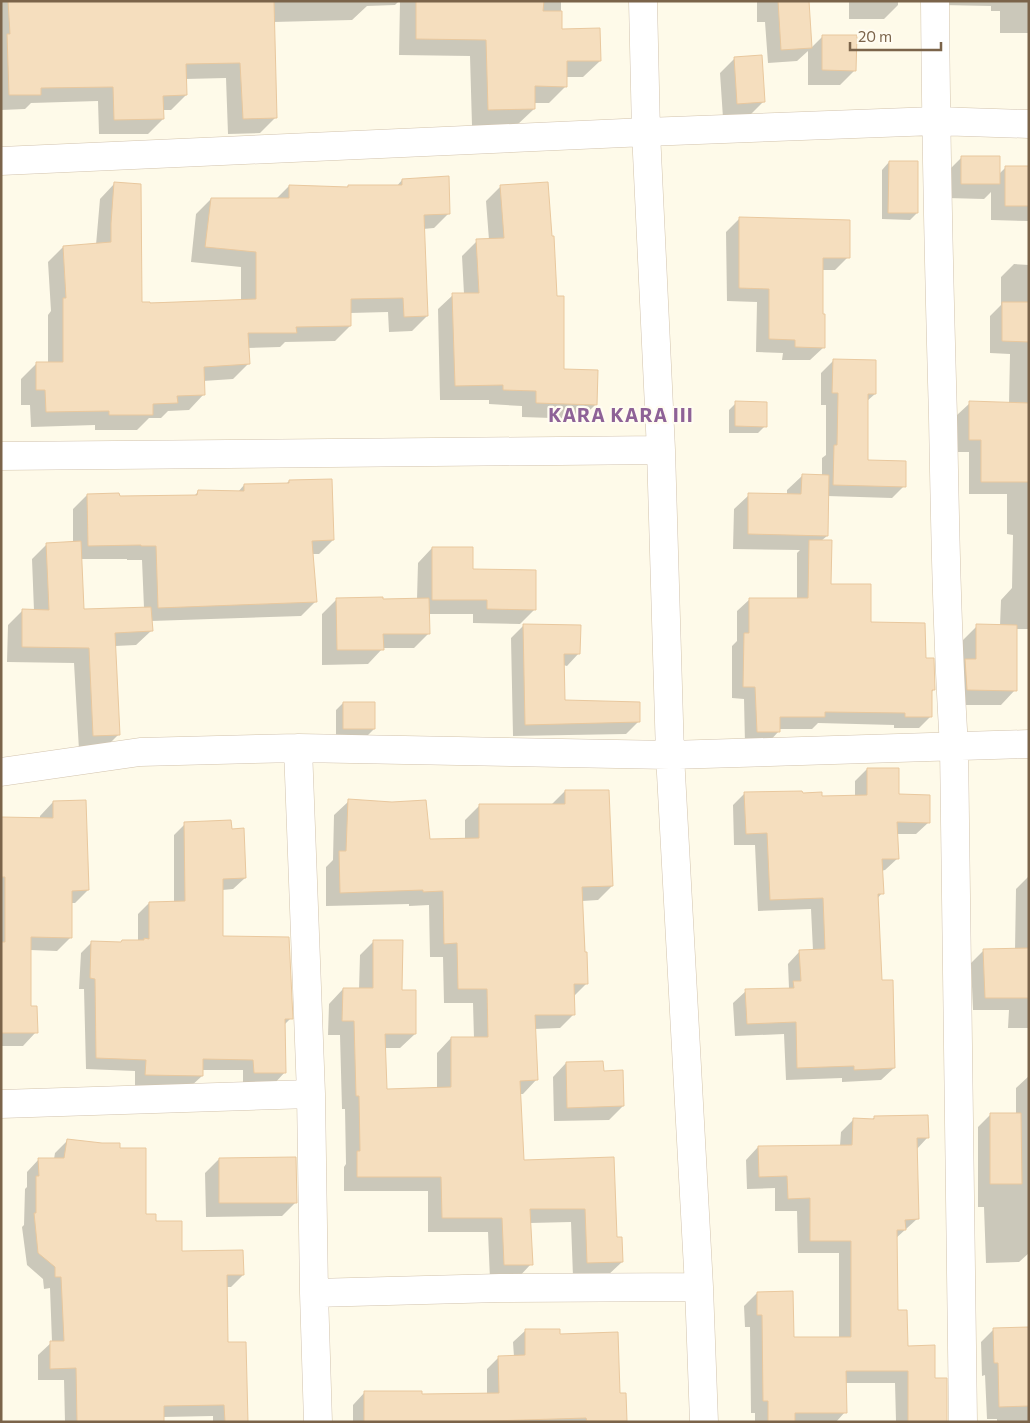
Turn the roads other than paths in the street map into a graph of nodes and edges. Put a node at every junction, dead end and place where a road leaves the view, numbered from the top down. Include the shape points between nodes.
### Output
1 (643, 1) edge
2 (935, 1) edge
3 (936, 121) junction
4 (1029, 124) edge
5 (646, 132) junction
6 (1, 161) edge
7 (660, 450) junction
8 (1, 456) edge
9 (1029, 744) edge
10 (954, 746) junction
11 (298, 748) junction
12 (670, 755) junction
13 (1, 772) edge
14 (311, 1094) junction
15 (1, 1104) edge
16 (699, 1286) junction
17 (314, 1293) junction
18 (318, 1422) edge
19 (704, 1422) edge
20 (963, 1422) edge

1 - 5 street
2 - 3 street
3 - 4 street
3 - 5 street
3 - 10 street via 949,677
5 - 6 street
5 - 7 street
7 - 8 street
7 - 12 street
9 - 10 street
10 - 12 street
10 - 20 street
11 - 12 street
11 - 13 street via 140,752
11 - 14 street
12 - 16 street
14 - 15 street
14 - 17 street
16 - 17 street
16 - 19 street
17 - 18 street

